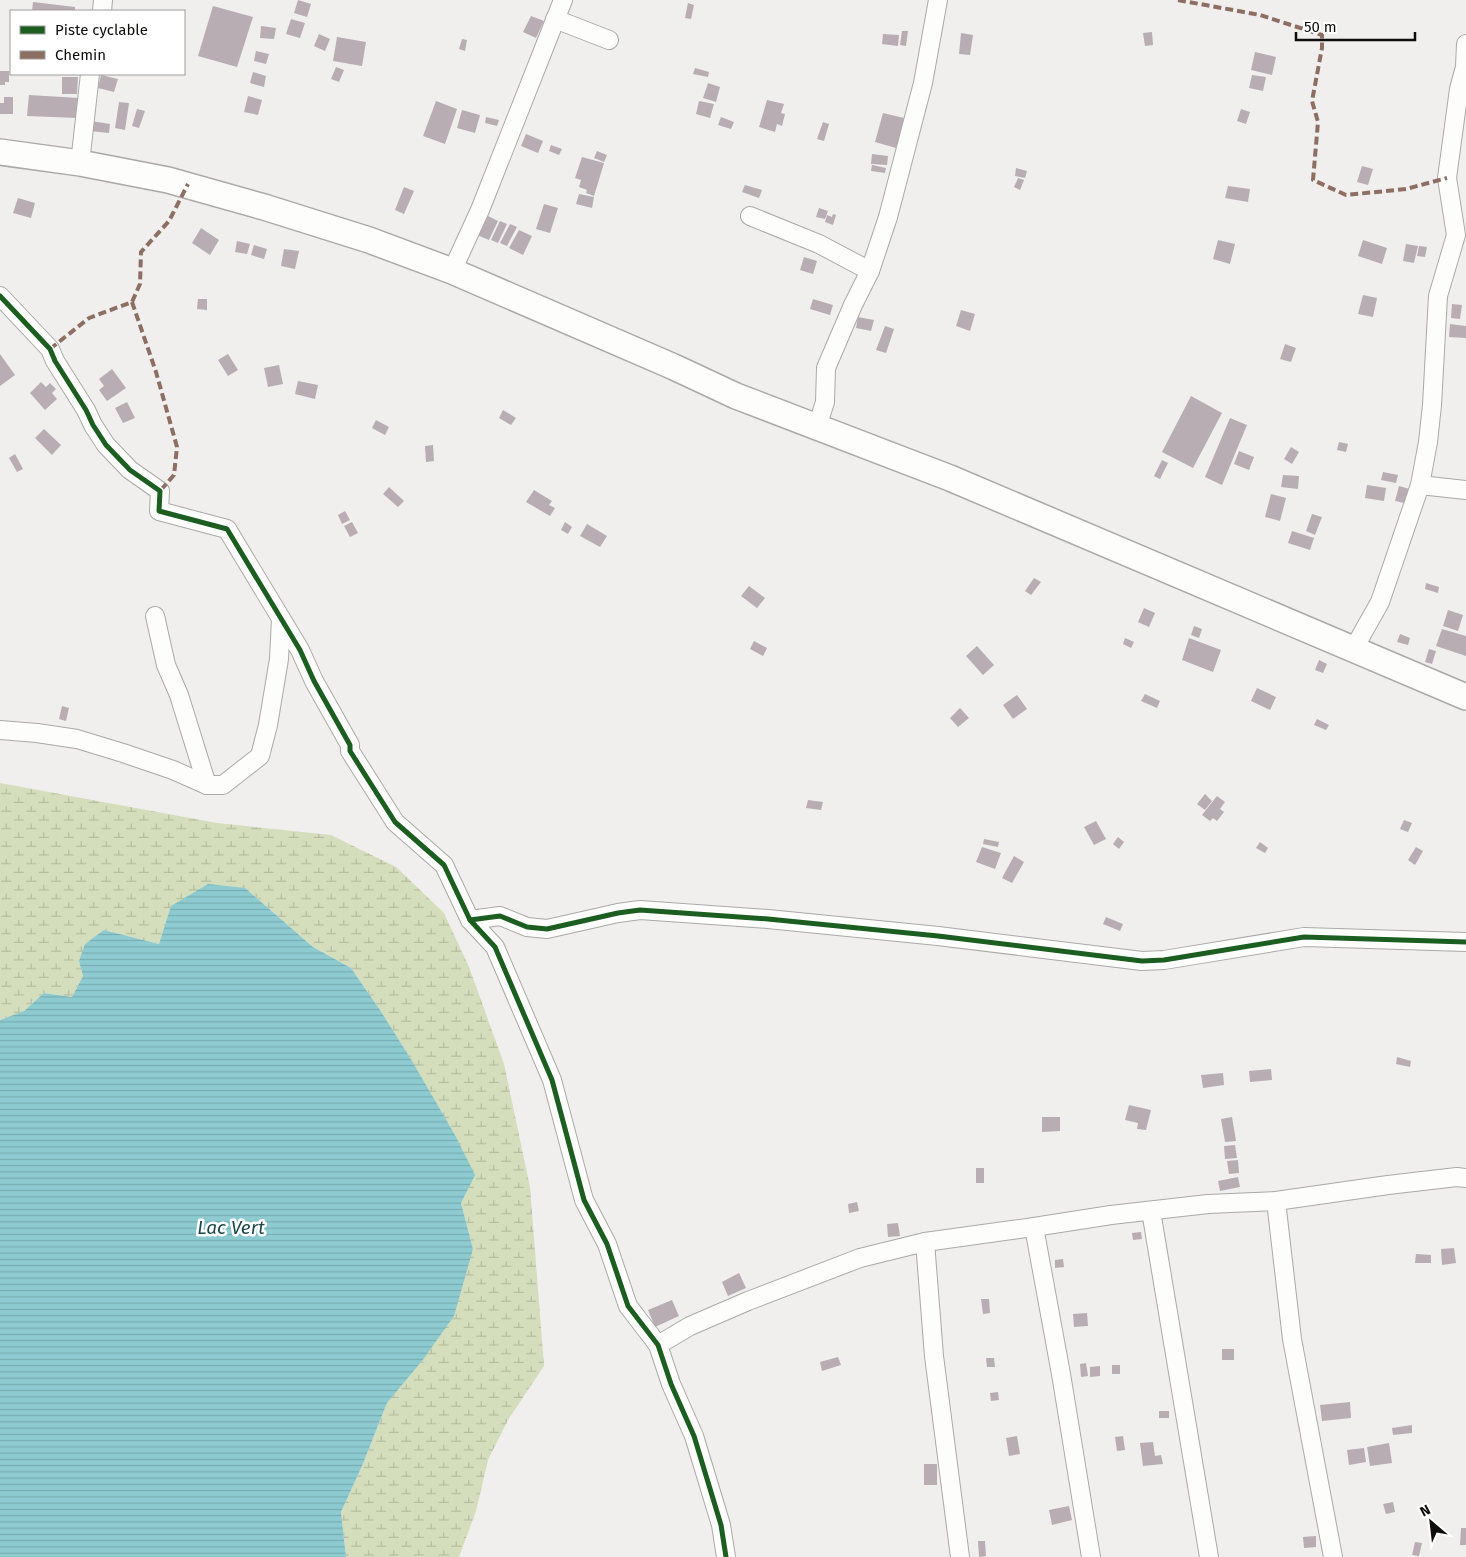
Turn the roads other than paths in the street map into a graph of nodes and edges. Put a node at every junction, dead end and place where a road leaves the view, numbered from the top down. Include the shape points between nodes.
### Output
1 (563, 0) edge
2 (938, 0) edge
3 (555, 19) junction
4 (609, 40) dead end
5 (1466, 44) edge
6 (1465, 67) edge
7 (90, 75) edge
8 (0, 152) edge
9 (80, 163) junction
10 (750, 216) dead end
11 (1461, 235) edge
12 (452, 271) junction
13 (870, 271) junction
14 (0, 296) edge
15 (817, 427) junction
16 (1420, 485) junction
17 (1466, 490) edge
18 (155, 616) dead end
19 (280, 619) junction
20 (1353, 650) junction
21 (1466, 697) edge
22 (0, 730) edge
23 (207, 785) junction
24 (470, 920) junction
25 (1466, 942) edge
26 (1466, 1178) edge
27 (1276, 1201) junction
28 (1151, 1211) junction
29 (1034, 1227) junction
30 (925, 1242) junction
31 (658, 1345) junction
32 (726, 1557) edge
33 (960, 1557) edge
34 (1090, 1557) edge
35 (1209, 1557) edge
36 (1333, 1557) edge

1 - 3 street
2 - 13 street via 906,152
3 - 4 street
3 - 12 street via 480,210
5 - 6 street
6 - 11 street via 1447,178
7 - 9 street
8 - 9 highway
9 - 12 highway via 207,190 369,240
10 - 13 street via 819,244
11 - 16 street via 1438,296 1432,405
12 - 15 highway via 736,396
13 - 15 street via 826,368 825,402
14 - 19 street via 50,349 106,445 130,470 160,491 159,511 227,529
15 - 20 highway via 950,478
16 - 17 street
16 - 20 street via 1380,602
18 - 23 street via 166,665 185,712
19 - 23 street via 279,659 260,756 223,785
19 - 24 street via 300,650 350,745 350,751 395,822 444,865
20 - 21 highway
22 - 23 street via 96,744
24 - 25 street via 500,916 527,927 547,930 640,910 938,936 1142,961 1304,937
24 - 31 street via 495,947 552,1080 584,1200 607,1244 628,1306
26 - 27 street
27 - 28 street
27 - 36 street via 1292,1339
28 - 29 street
28 - 35 street
29 - 30 street
29 - 34 street
30 - 31 street via 860,1258 748,1301 690,1326
30 - 33 street via 934,1356
31 - 32 street via 694,1436 721,1525

